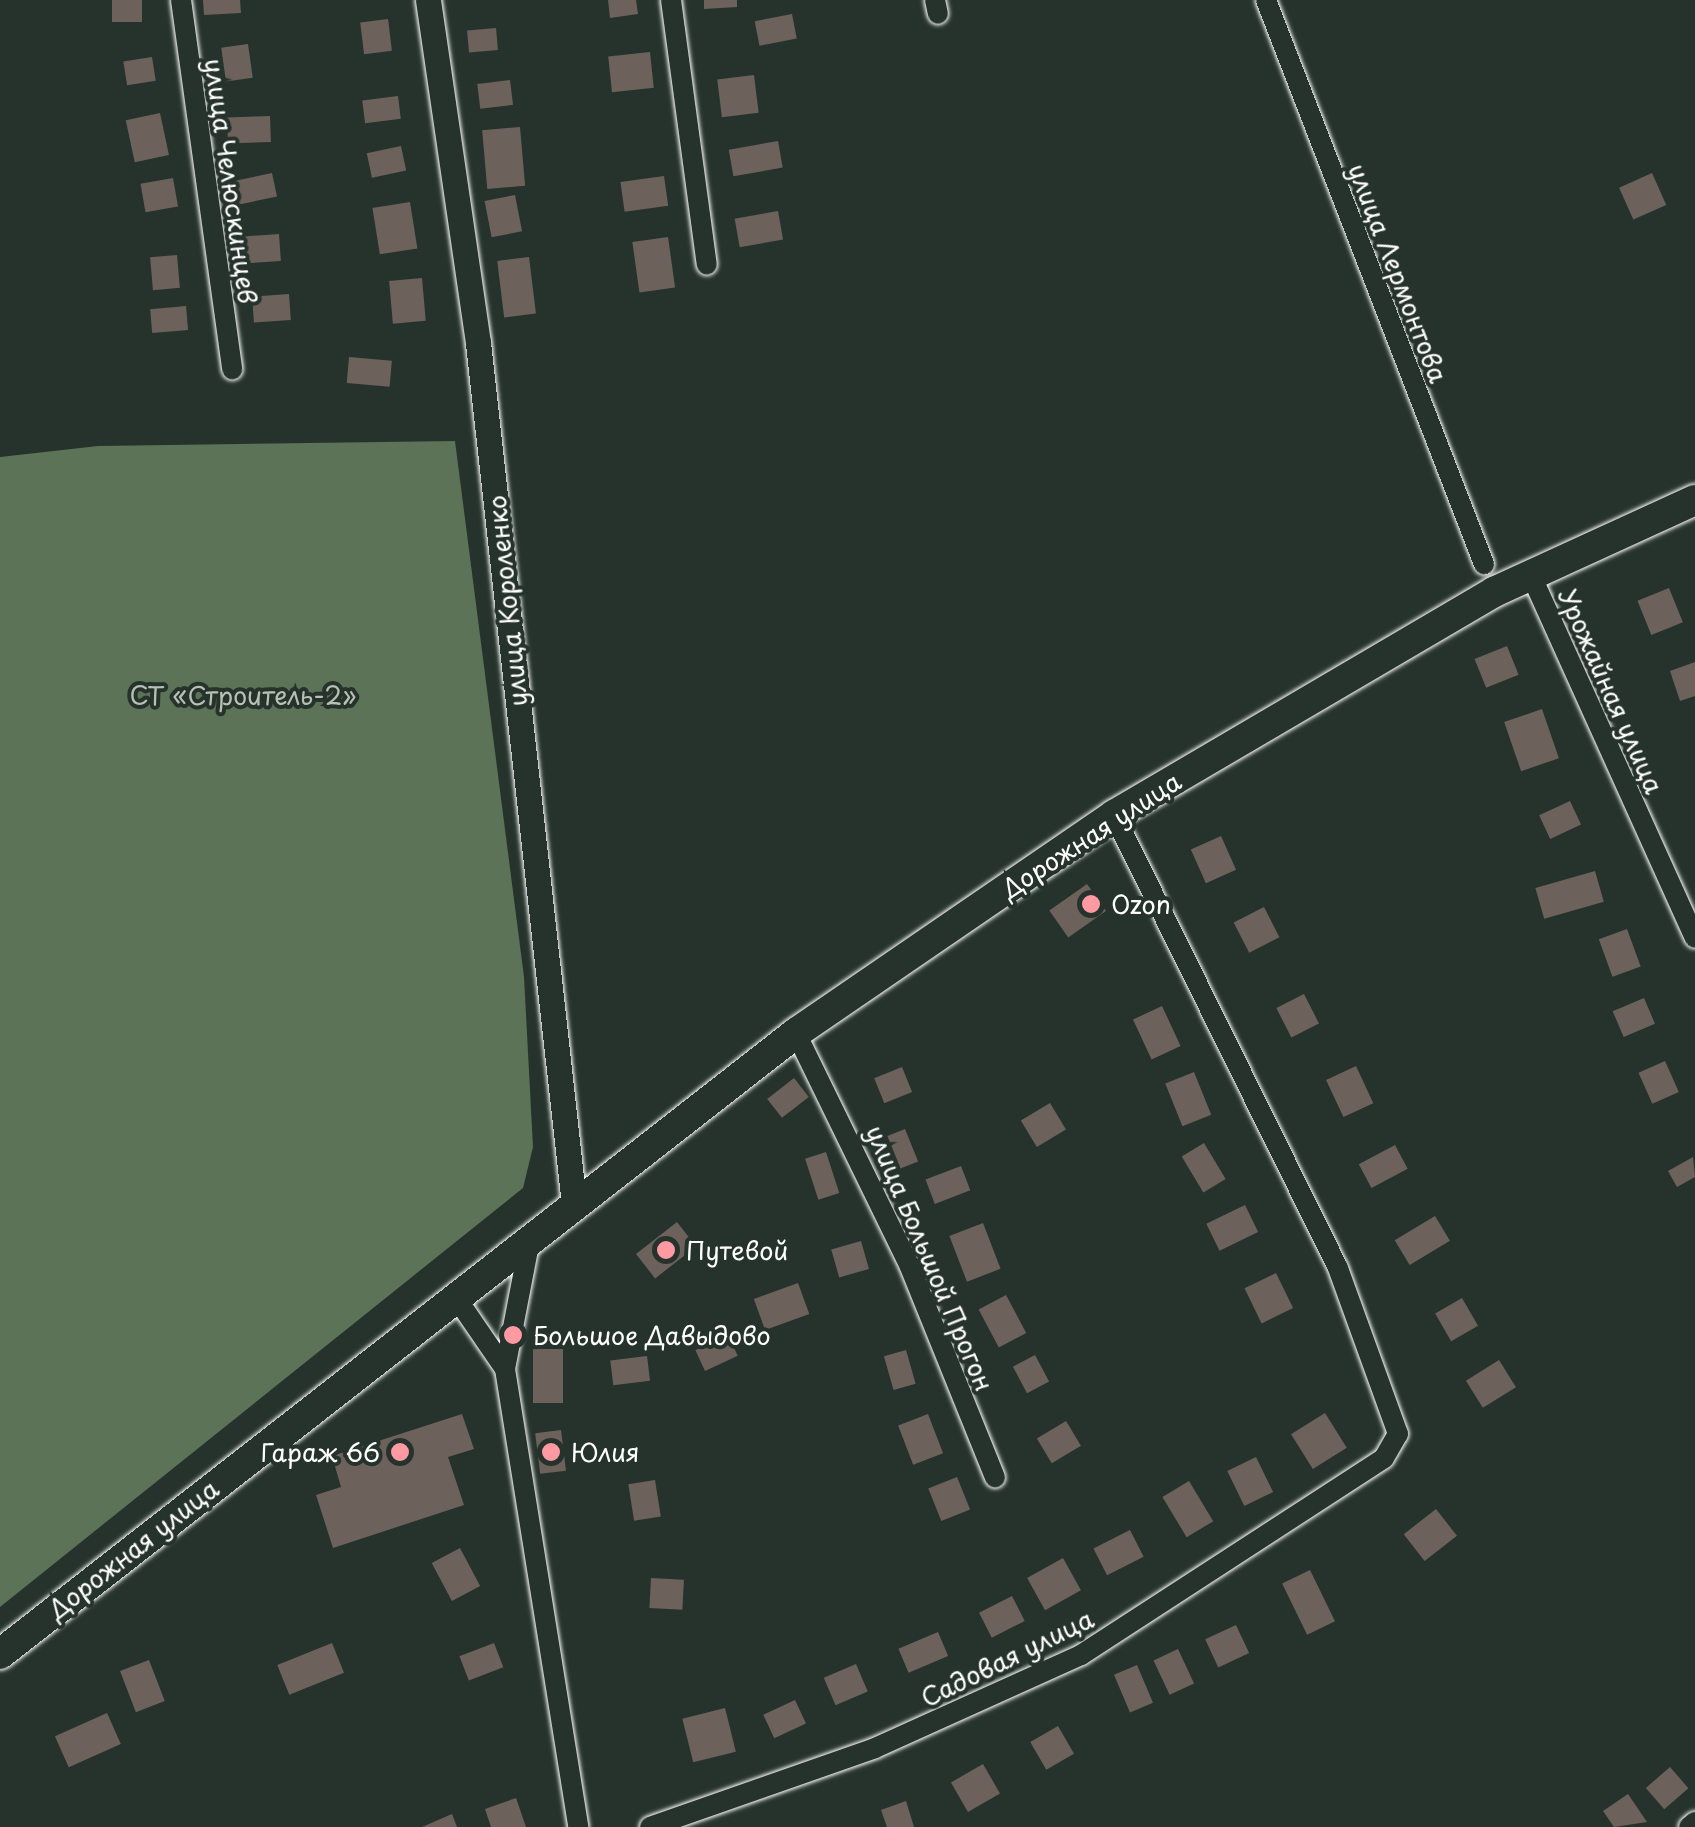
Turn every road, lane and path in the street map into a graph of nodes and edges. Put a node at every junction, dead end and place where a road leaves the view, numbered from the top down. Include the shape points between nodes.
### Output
1 (180, 0) edge
2 (428, 0) edge
3 (671, 0) edge
4 (1266, 0) edge
5 (707, 265) dead end
6 (232, 369) dead end
7 (1695, 500) edge
8 (1484, 564) dead end
9 (1531, 575) junction
10 (1114, 815) junction
11 (1695, 938) edge
12 (796, 1033) junction
13 (574, 1204) junction
14 (530, 1237) junction
15 (455, 1296) junction
16 (505, 1369) junction
17 (1398, 1434) joint
18 (996, 1477) dead end
19 (0, 1654) edge
20 (1695, 1822) edge
21 (578, 1827) edge
22 (650, 1827) edge
23 (1689, 1827) edge

1 - 6 street, улица Челюскинцев
2 - 13 street, улица Короленко via 478,342
3 - 5 street
4 - 8 street, улица Лермонтова
7 - 9 main road, Дорожная улица
9 - 10 main road, Дорожная улица
9 - 11 street, Урожайная улица
10 - 12 main road, Дорожная улица
10 - 17 street, Дорожная улица via 1338,1268
12 - 13 main road, Дорожная улица
12 - 18 street, улица Большой Прогон via 816,1060
13 - 14 main road, Дорожная улица
14 - 15 main road, Дорожная улица
14 - 16 street
15 - 16 street
15 - 19 main road, Дорожная улица
16 - 21 street
17 - 22 street, Садовая улица via 1384,1458 1081,1655 875,1748
20 - 23 street

